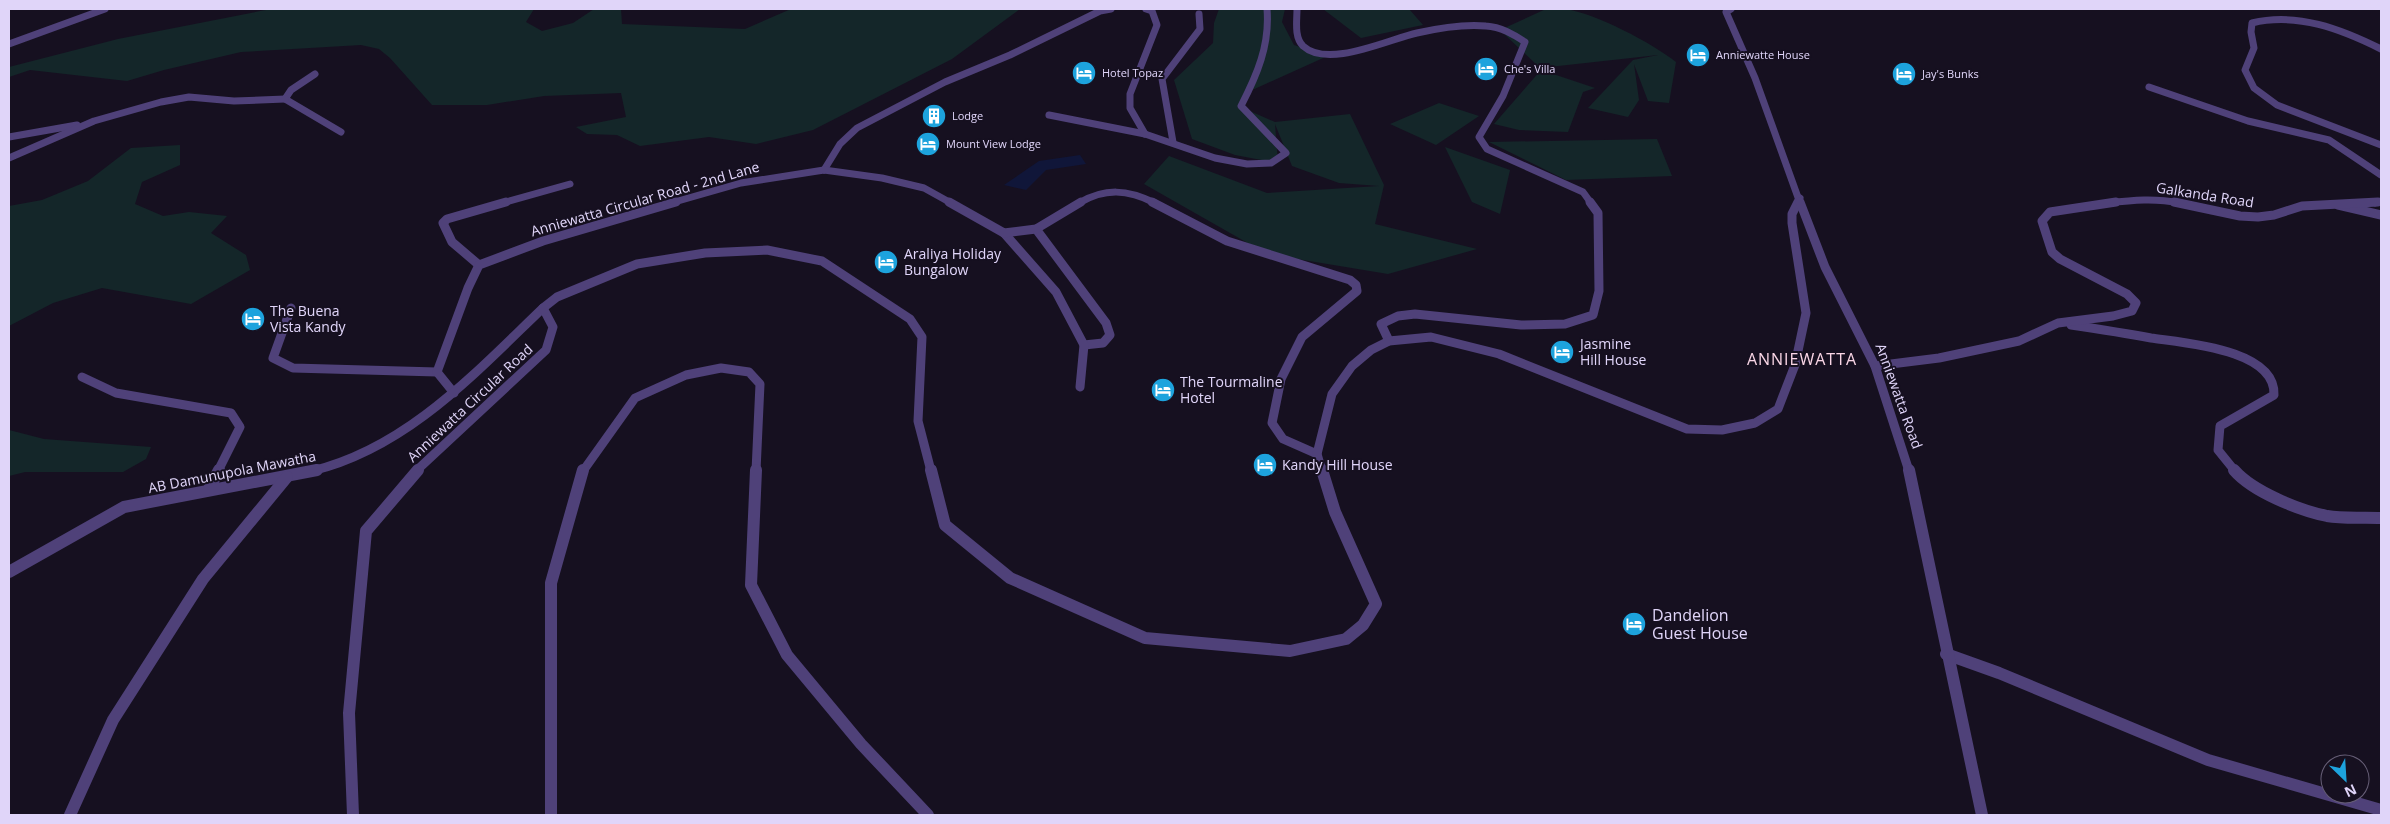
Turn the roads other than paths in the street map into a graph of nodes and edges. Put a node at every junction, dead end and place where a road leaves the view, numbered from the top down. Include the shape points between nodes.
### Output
1 (105, 9) edge
2 (1111, 9) edge
3 (1146, 9) edge
4 (1267, 9) edge
5 (1297, 9) edge
6 (1731, 9) edge
7 (1199, 14) dead end
8 (9, 44) edge
9 (2381, 49) edge
10 (315, 74) dead end
11 (2149, 87) dead end
12 (285, 99) junction
13 (1049, 115) dead end
14 (94, 121) junction
15 (341, 132) dead end
16 (1146, 134) junction
17 (9, 137) edge
18 (1173, 142) junction
19 (2381, 145) edge
20 (9, 158) edge
21 (824, 170) junction
22 (2381, 175) edge
23 (570, 184) dead end
24 (1800, 198) junction
25 (2381, 201) edge
26 (2330, 204) junction
27 (2381, 215) edge
28 (1036, 229) junction
29 (1004, 233) junction
30 (479, 265) junction
31 (291, 308) dead end
32 (543, 308) junction
33 (2058, 323) junction
34 (1389, 341) junction
35 (1084, 344) junction
36 (1875, 366) junction
37 (437, 372) junction
38 (82, 377) dead end
39 (1080, 387) dead end
40 (454, 393) junction
41 (1317, 454) junction
42 (287, 477) junction
43 (208, 489) junction
44 (2381, 518) edge
45 (9, 572) edge
46 (1946, 654) junction
47 (2381, 810) edge
48 (70, 815) edge
49 (353, 815) edge
50 (551, 815) edge
51 (928, 815) edge
52 (1982, 815) edge

1 - 8 street
2 - 21 street via 946,82 857,128 840,144
3 - 16 street via 1152,11 1156,25 1130,94 1130,108
4 - 18 street via 1270,27 1258,73 1240,106 1286,153 1271,163 1247,164 1215,158
5 - 34 street via 1296,33 1303,47 1329,55 1408,34 1446,28 1486,26 1509,31 1525,42 1503,96 1478,137 1487,150 1583,192 1598,213 1599,290 1593,315 1565,324 1530,325 1416,314 1398,316 1381,324
6 - 24 street, Anniewatta Road via 1726,12 1755,78
7 - 18 street via 1200,29 1162,79
9 - 19 street via 2332,28 2293,20 2261,19 2252,22 2254,48 2245,70 2254,88 2277,105
10 - 12 street via 291,90
11 - 22 street via 2248,121 2329,140
12 - 14 street via 234,101 189,97
12 - 15 street
13 - 16 street
14 - 17 street
14 - 20 street
16 - 18 street
21 - 29 street, Anniewatta Circular Road - 2nd Lane via 924,188
21 - 30 street, Anniewatta Circular Road - 2nd Lane via 741,183 543,241
23 - 30 street via 447,220 444,228 454,245
24 - 34 street via 1792,214 1792,223 1806,313 1795,365 1778,409 1755,423 1722,430 1687,429 1499,354 1431,337
24 - 36 street, Anniewatta Road via 1826,267
25 - 26 street, Galkanda Road via 2373,204
26 - 27 street
26 - 33 street, Galkanda Road via 2302,206 2258,217 2164,200 2137,199 2050,212 2042,221 2052,252 2127,294 2136,303 2132,311 2114,316
28 - 29 street
28 - 35 street via 1106,323 1110,335 1103,342
28 - 41 street via 1093,196 1123,191 1148,200 1227,241 1350,280 1357,291 1302,337 1281,379 1272,422 1283,439
29 - 35 street, Anniewatta Circular Road - 2nd Lane via 1056,292
30 - 37 street
31 - 37 street via 273,358 293,368
32 - 40 street, AB Damunupola Mawatha
32 - 41 street via 587,283 637,264 705,253 767,250 822,261 910,319 922,336 918,421 945,525 1010,578 1145,638 1290,651 1346,638 1363,625 1376,604 1335,512
32 - 49 street, Anniewatta Circular Road via 553,327 546,350 408,478 366,531 349,713
33 - 36 street, Galkanda Road via 2019,341 1939,358
33 - 44 street via 2216,348 2263,370 2274,383 2274,395 2220,426 2218,450 2243,477 2262,491 2303,510 2329,516
34 - 41 street via 1370,350 1352,366 1332,394
35 - 39 street
36 - 46 street, Anniewatta Road via 1908,466
37 - 40 street
38 - 43 street via 116,393 231,413 240,427
40 - 42 street, AB Damunupola Mawatha via 398,435 332,466
42 - 43 street, AB Damunupola Mawatha
42 - 48 street via 203,579 113,720
43 - 45 street, AB Damunupola Mawatha via 124,507
46 - 47 street via 2208,760
46 - 52 street, Anniewatta Road
50 - 51 street via 551,583 583,470 635,398 686,375 721,368 749,372 760,384 751,585 788,655 862,744

